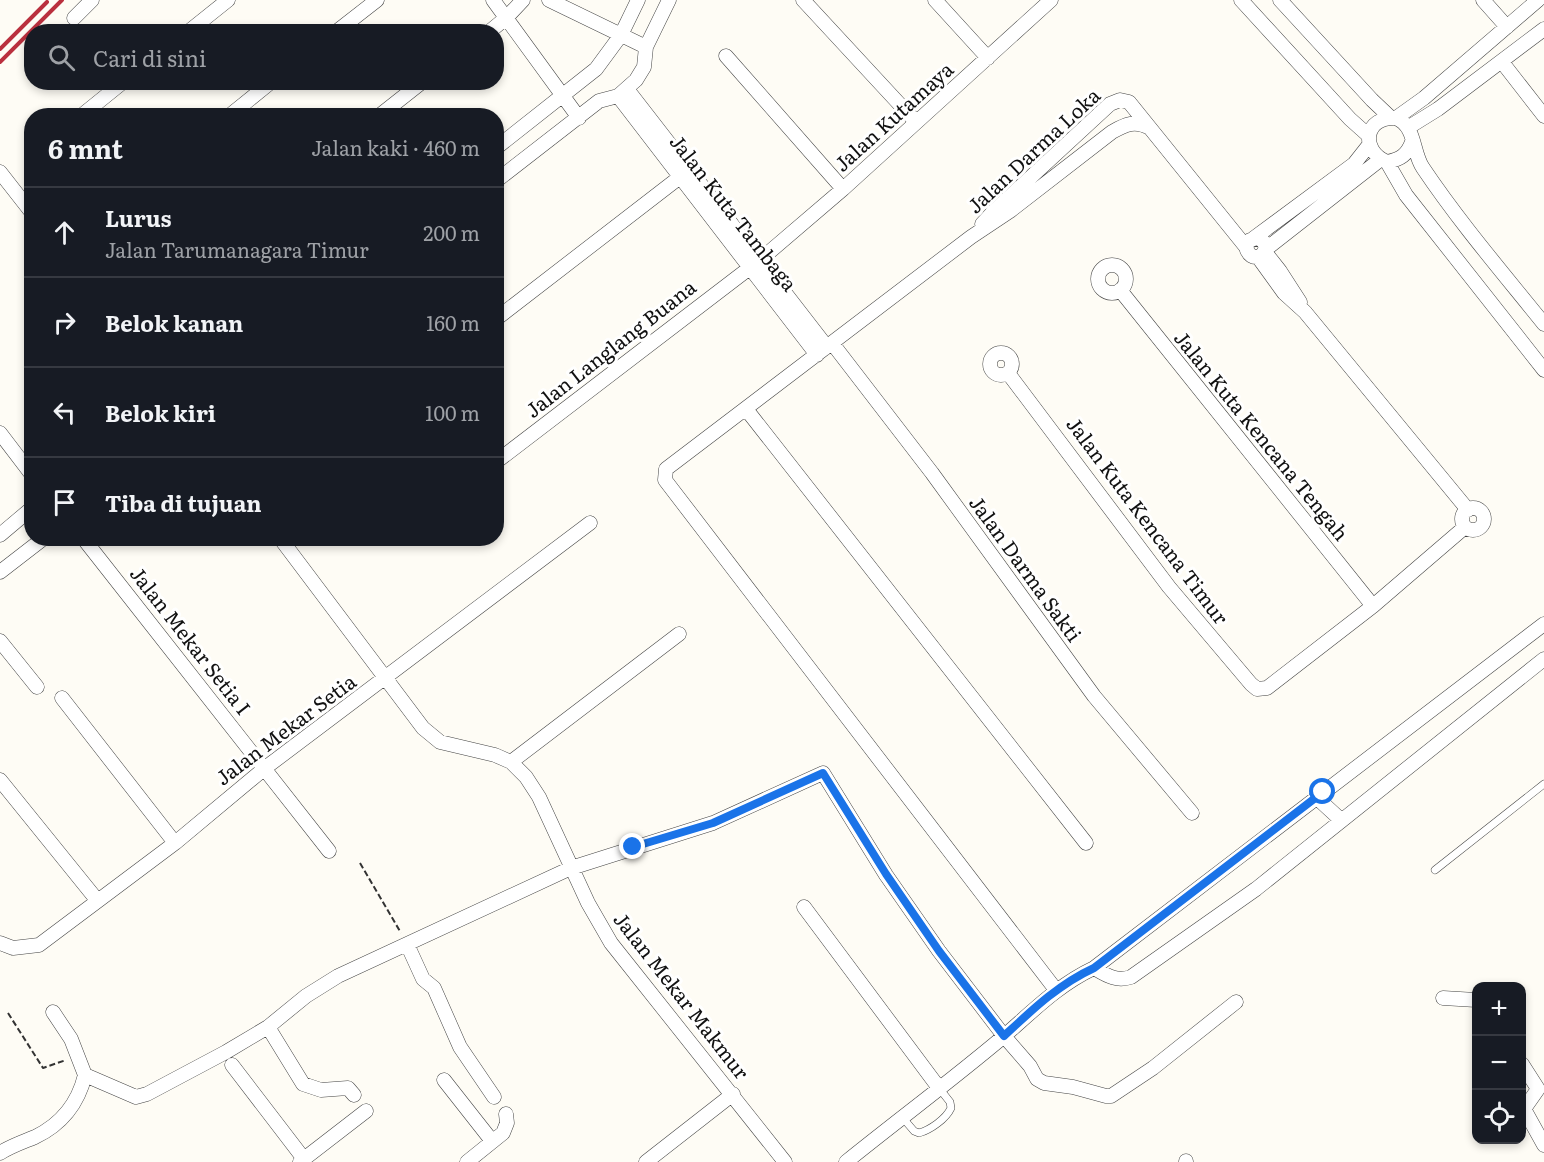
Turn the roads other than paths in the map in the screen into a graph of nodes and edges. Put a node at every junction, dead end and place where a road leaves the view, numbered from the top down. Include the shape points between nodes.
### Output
1 (93, 0) edge
2 (228, 0) edge
3 (377, 0) edge
4 (493, 0) edge
5 (523, 0) edge
6 (549, 0) edge
7 (638, 0) edge
8 (669, 0) edge
9 (803, 0) edge
10 (935, 0) edge
11 (1051, 0) edge
12 (1241, 0) edge
13 (1280, 0) edge
14 (1483, 0) edge
15 (1538, 0) edge
16 (74, 18) dead end
17 (506, 18) junction
18 (198, 24) edge
19 (346, 24) edge
20 (499, 24) edge
21 (1507, 27) junction
22 (1544, 28) edge
23 (621, 35) junction
24 (646, 47) junction
25 (726, 56) dead end
26 (988, 58) junction
27 (1502, 62) junction
28 (113, 90) edge
29 (261, 90) edge
30 (412, 90) edge
31 (622, 93) junction
32 (564, 96) junction
33 (91, 108) edge
34 (239, 108) edge
35 (389, 108) edge
36 (1544, 116) edge
37 (579, 118) junction
38 (1393, 118) junction
39 (916, 122) junction
40 (1408, 127) junction
41 (1150, 128) junction
42 (1369, 141) junction
43 (504, 142) edge
44 (1412, 142) junction
45 (1384, 160) junction
46 (0, 172) edge
47 (504, 175) edge
48 (681, 177) junction
49 (843, 189) junction
50 (24, 203) edge
51 (971, 237) junction
52 (1250, 243) junction
53 (1263, 253) junction
54 (755, 263) junction
55 (1120, 290) dead end
56 (504, 313) edge
57 (1544, 324) edge
58 (825, 348) junction
59 (1544, 370) edge
60 (1008, 373) dead end
61 (746, 409) junction
62 (0, 434) edge
63 (504, 456) edge
64 (24, 464) edge
65 (1468, 510) junction
66 (24, 515) edge
67 (590, 523) dead end
68 (1465, 527) junction
69 (0, 535) edge
70 (34, 546) edge
71 (89, 546) edge
72 (286, 546) edge
73 (0, 572) edge
74 (1373, 606) junction
75 (1544, 624) edge
76 (679, 634) dead end
77 (0, 641) edge
78 (1544, 659) edge
79 (387, 678) junction
80 (37, 687) dead end
81 (63, 698) dead end
82 (512, 762) junction
83 (265, 768) junction
84 (0, 780) edge
85 (1544, 784) edge
86 (1316, 797) junction
87 (1192, 813) dead end
88 (1341, 820) junction
89 (175, 843) junction
90 (1086, 843) dead end
91 (329, 851) dead end
92 (571, 868) junction
93 (1435, 870) dead end
94 (97, 900) junction
95 (804, 908) dead end
96 (0, 943) edge
97 (407, 944) junction
98 (1094, 968) junction
99 (1056, 990) junction
100 (1443, 998) dead end
101 (1472, 1000) edge
102 (1236, 1002) dead end
103 (54, 1012) dead end
104 (268, 1027) junction
105 (1004, 1036) junction
106 (232, 1065) dead end
107 (82, 1069) junction
108 (1526, 1071) edge
109 (444, 1080) dead end
110 (939, 1088) junction
111 (732, 1094) junction
112 (354, 1095) dead end
113 (494, 1097) dead end
114 (366, 1111) dead end
115 (506, 1114) dead end
116 (902, 1117) junction
117 (492, 1141) junction
118 (1544, 1145) edge
119 (2, 1149) edge
120 (302, 1160) edge
121 (14, 1162) edge
122 (467, 1162) edge
123 (646, 1162) edge
124 (785, 1162) edge
125 (846, 1162) edge

1 - 16 street
2 - 18 street
3 - 19 street
4 - 17 street
5 - 17 street
6 - 23 street
7 - 23 street
8 - 24 street
9 - 39 street
10 - 26 street
11 - 26 street, Jalan Kutamaya
12 - 42 street
13 - 38 street
14 - 21 street
15 - 21 street
17 - 20 street
17 - 32 street
21 - 38 street via 1424,98
22 - 27 street
23 - 24 street
23 - 32 street via 596,69
24 - 31 street via 644,66
25 - 49 street
26 - 39 street, Jalan Kutamaya
27 - 36 street
27 - 40 street
28 - 33 street
29 - 34 street
30 - 35 street
31 - 37 street via 599,101
31 - 48 street, Jalan Kuta Tambaga
31 - 54 street, Jalan Kuta Tambaga
32 - 37 street
32 - 43 street
37 - 47 street
38 - 40 street
38 - 42 street via 1381,120 1373,127
39 - 49 street, Jalan Kutamaya
40 - 44 street
41 - 51 street, Jalan Darma Loka via 1126,123
41 - 51 street, Jalan Darma Loka via 1129,102 1110,104
41 - 52 street, Jalan Darma Loka
42 - 45 street via 1374,154
42 - 52 street via 1354,164
44 - 45 street via 1401,159
44 - 57 street via 1421,165 1458,217
45 - 53 street
45 - 59 street via 1406,195
46 - 50 street
48 - 54 street, Jalan Kuta Tambaga
48 - 56 street
49 - 54 street, Jalan Kutamaya
51 - 58 street, Jalan Darma Loka
52 - 53 street, Jalan Darma Loka via 1258,238 1264,242
53 - 65 street, Jalan Darma Loka via 1284,293 1305,312
54 - 58 street, Jalan Kuta Tambaga
54 - 63 street, Jalan Langlang Buana
55 - 74 street, Jalan Kuta Kencana Tengah
58 - 61 street, Jalan Darma Loka
58 - 87 street, Jalan Darma Sakti via 932,472 1094,696
60 - 74 street, Jalan Kuta Kencana Timur via 1169,587 1257,689 1267,688
61 - 90 street
61 - 99 street, Jalan Darma Loka via 666,470 665,480
62 - 64 street
65 - 68 street via 1462,517
65 - 68 street via 1482,512 1484,521 1474,530
66 - 69 street
67 - 79 street, Jalan Mekar Setia
68 - 74 street
70 - 73 street
71 - 83 street, Jalan Mekar Setia I
72 - 79 street
75 - 86 street
76 - 82 street
77 - 80 street
78 - 88 street
79 - 82 street via 431,736
79 - 83 street, Jalan Mekar Setia
81 - 89 street
82 - 92 street, Jalan Mekar Makmur via 539,797
83 - 89 street, Jalan Mekar Setia
83 - 91 street, Jalan Mekar Setia I
84 - 94 street
85 - 93 lane
86 - 88 street
86 - 98 street
88 - 98 street via 1256,889 1131,977 1112,978
89 - 94 street, Jalan Mekar Setia
92 - 97 street
92 - 105 street via 713,823 823,773 886,874
92 - 111 street, Jalan Mekar Makmur via 611,943
94 - 96 street, Jalan Mekar Setia via 39,945 14,948
95 - 110 street
97 - 104 street via 329,981
97 - 113 street via 423,979 434,988 460,1047
98 - 99 street
99 - 105 street
100 - 101 street
102 - 105 street via 1111,1096 1044,1083
103 - 107 street via 71,1039
104 - 107 street via 141,1096
104 - 112 street via 303,1084 321,1089 348,1088
105 - 110 street
106 - 120 street
107 - 119 street via 81,1090 66,1115 38,1135
108 - 118 street via 1538,1089 1524,1108
109 - 117 street
110 - 116 street
110 - 116 lane via 950,1102 948,1114 919,1133
111 - 123 street
111 - 124 street, Jalan Mekar Makmur
114 - 120 street
115 - 117 street via 506,1128
116 - 125 street
117 - 122 street
119 - 121 street

